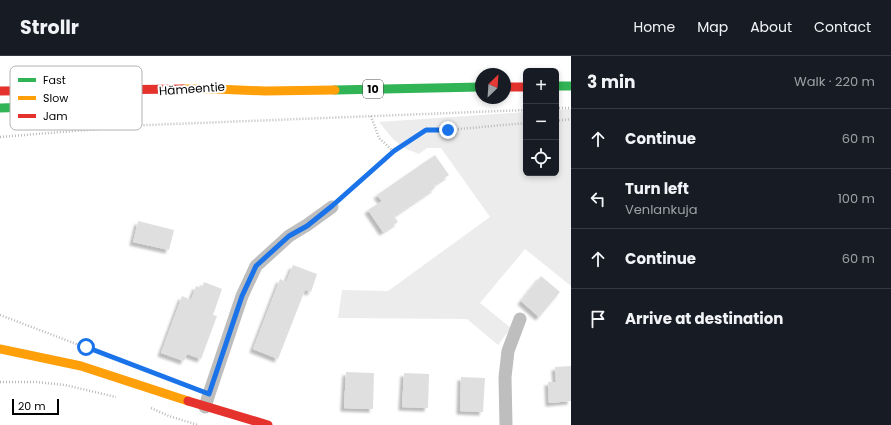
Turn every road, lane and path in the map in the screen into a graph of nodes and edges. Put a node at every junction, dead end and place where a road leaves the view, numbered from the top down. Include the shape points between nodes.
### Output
1 (559, 86) edge
2 (571, 86) edge
3 (475, 87) edge
4 (511, 87) edge
5 (523, 87) edge
6 (142, 90) edge
7 (0, 91) edge
8 (10, 91) edge
9 (265, 91) junction
10 (229, 99) dead end
11 (0, 108) edge
12 (10, 108) edge
13 (559, 108) edge
14 (571, 108) edge
15 (523, 110) edge
16 (371, 116) junction
17 (571, 119) edge
18 (559, 121) edge
19 (523, 123) edge
20 (142, 126) edge
21 (93, 130) edge
22 (0, 138) edge
23 (394, 151) junction
24 (332, 206) joint
25 (0, 315) edge
26 (520, 320) dead end
27 (0, 349) edge
28 (115, 358) dead end
29 (0, 382) edge
30 (116, 397) dead end
31 (205, 407) junction
32 (150, 408) dead end
33 (198, 425) edge
34 (268, 425) edge
35 (506, 425) edge

1 - 2 main road
3 - 9 main road, Hämeentie / 10
4 - 5 main road
6 - 9 main road, Hämeentie / 10
7 - 8 main road, Hämeentie / 10
9 - 10 main road, Hämeentie / 10
11 - 12 main road
13 - 14 path
15 - 16 path
16 - 20 path
16 - 23 path via 379,138
17 - 18 path
19 - 23 path via 426,130
21 - 22 path
23 - 24 path
24 - 31 street via 307,226 289,236 256,266 242,296
25 - 28 path
26 - 35 street via 508,351 505,377
27 - 31 main road via 81,366
29 - 30 path via 65,385
31 - 34 main road
32 - 33 path

